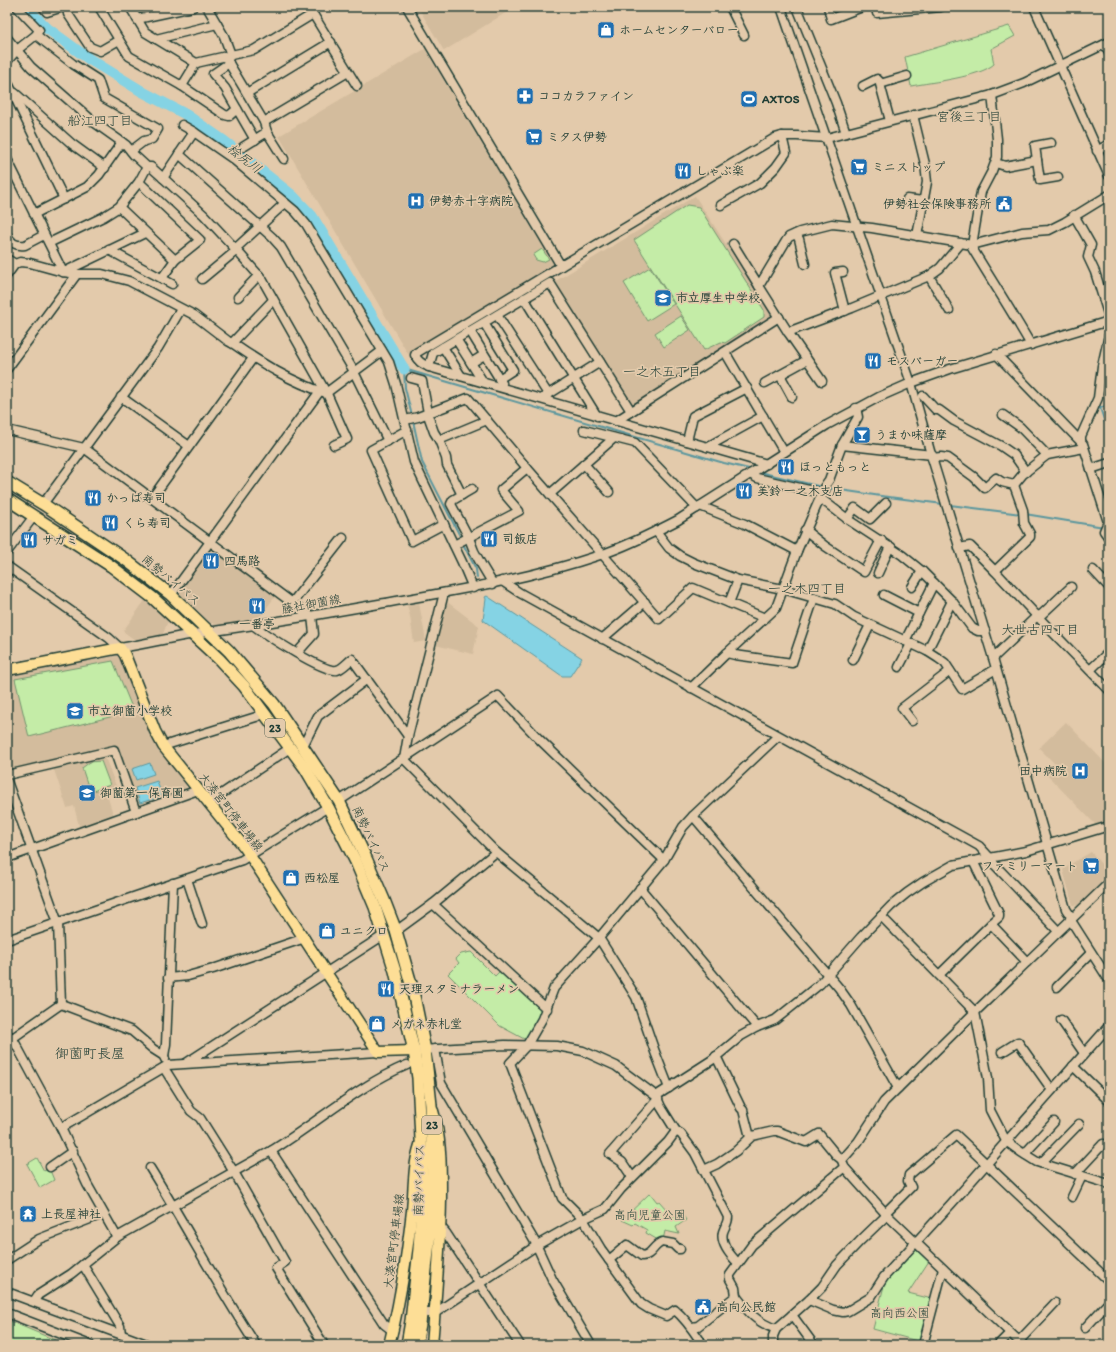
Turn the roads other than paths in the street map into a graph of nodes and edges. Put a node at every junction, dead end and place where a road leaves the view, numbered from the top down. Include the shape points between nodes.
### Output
1 (17, 7) edge
2 (42, 7) edge
3 (63, 7) edge
4 (67, 7) edge
5 (99, 7) edge
6 (130, 7) edge
7 (193, 7) edge
8 (208, 7) edge
9 (407, 7) edge
10 (730, 7) edge
11 (781, 7) edge
12 (797, 7) edge
13 (828, 7) edge
14 (862, 7) edge
15 (876, 7) edge
16 (941, 7) edge
17 (1034, 7) edge
18 (915, 8) edge
19 (314, 10) edge
20 (137, 19) junction
21 (217, 24) junction
22 (36, 35) junction
23 (744, 35) dead end
24 (7, 38) edge
25 (156, 39) junction
26 (119, 40) junction
27 (330, 42) junction
28 (1107, 43) edge
29 (17, 50) junction
30 (1109, 53) edge
31 (231, 55) junction
32 (7, 61) edge
33 (196, 63) junction
34 (229, 63) junction
35 (1060, 65) junction
36 (348, 72) junction
37 (907, 76) dead end
38 (7, 81) edge
39 (881, 83) junction
40 (182, 86) junction
41 (357, 86) dead end
42 (863, 86) dead end
43 (11, 90) junction
44 (247, 93) junction
45 (992, 95) junction
46 (237, 109) junction
47 (913, 115) junction
48 (890, 121) junction
49 (264, 122) junction
50 (182, 125) dead end
51 (194, 132) junction
52 (267, 132) junction
53 (846, 132) junction
54 (782, 136) junction
55 (827, 138) junction
56 (255, 140) junction
57 (122, 142) junction
58 (1051, 143) dead end
59 (1109, 144) edge
60 (243, 147) dead end
61 (131, 151) junction
62 (1097, 151) junction
63 (179, 154) junction
64 (7, 159) edge
65 (284, 159) dead end
66 (1037, 160) junction
67 (996, 163) junction
68 (147, 167) junction
69 (105, 168) junction
70 (1109, 176) edge
71 (1058, 177) dead end
72 (163, 178) junction
73 (139, 182) junction
74 (1109, 195) edge
75 (907, 198) dead end
76 (64, 199) junction
77 (923, 201) junction
78 (285, 202) junction
79 (722, 205) dead end
80 (119, 207) junction
81 (34, 214) junction
82 (1074, 215) junction
83 (259, 226) junction
84 (858, 226) junction
85 (145, 233) junction
86 (796, 234) junction
87 (7, 235) edge
88 (44, 235) junction
89 (917, 236) junction
90 (48, 243) junction
91 (961, 243) junction
92 (733, 244) dead end
93 (972, 245) junction
94 (236, 249) junction
95 (109, 250) junction
96 (7, 260) edge
97 (175, 260) junction
98 (15, 264) junction
99 (805, 264) dead end
100 (561, 266) junction
101 (63, 272) junction
102 (835, 273) dead end
103 (77, 274) junction
104 (7, 275) edge
105 (259, 275) junction
106 (929, 276) junction
107 (162, 278) junction
108 (202, 279) dead end
109 (172, 284) dead end
110 (759, 286) junction
111 (881, 296) junction
112 (238, 297) dead end
113 (524, 298) junction
114 (273, 300) junction
115 (181, 309) junction
116 (949, 310) dead end
117 (845, 311) junction
118 (497, 315) junction
119 (1109, 317) edge
120 (779, 318) junction
121 (1109, 322) edge
122 (484, 323) junction
123 (470, 331) junction
124 (788, 332) junction
125 (1109, 335) edge
126 (456, 339) junction
127 (232, 343) junction
128 (1031, 345) junction
129 (443, 347) junction
130 (382, 351) junction
131 (725, 352) junction
132 (996, 354) junction
133 (484, 355) junction
134 (253, 358) junction
135 (807, 360) junction
136 (600, 362) junction
137 (471, 363) junction
138 (429, 366) junction
139 (7, 369) edge
140 (354, 372) junction
141 (780, 375) junction
142 (461, 376) junction
143 (411, 378) dead end
144 (499, 378) junction
145 (574, 378) junction
146 (822, 381) dead end
147 (483, 382) junction
148 (765, 383) dead end
149 (912, 383) junction
150 (747, 388) junction
151 (506, 389) junction
152 (323, 392) junction
153 (548, 394) junction
154 (923, 396) dead end
155 (121, 397) junction
156 (792, 397) dead end
157 (540, 399) junction
158 (856, 408) junction
159 (631, 411) junction
160 (428, 412) junction
161 (1003, 415) dead end
162 (597, 416) junction
163 (763, 416) junction
164 (407, 420) junction
165 (487, 420) junction
166 (616, 421) junction
167 (7, 430) edge
168 (407, 430) junction
169 (584, 430) dead end
170 (614, 438) junction
171 (439, 440) junction
172 (388, 441) junction
173 (687, 441) junction
174 (334, 445) dead end
175 (1082, 445) junction
176 (189, 446) junction
177 (842, 446) junction
178 (707, 447) junction
179 (84, 448) junction
180 (784, 452) junction
181 (1047, 455) junction
182 (932, 456) junction
183 (584, 464) junction
184 (1109, 464) edge
185 (764, 465) junction
186 (527, 468) junction
187 (1091, 469) junction
188 (1026, 472) junction
189 (750, 474) junction
190 (7, 482) edge
191 (1014, 485) junction
192 (472, 490) dead end
193 (823, 491) junction
194 (609, 492) dead end
195 (550, 494) junction
196 (462, 495) junction
197 (152, 498) junction
198 (7, 499) edge
199 (886, 503) dead end
200 (43, 504) junction
201 (698, 507) junction
202 (34, 516) junction
203 (847, 518) junction
204 (444, 524) junction
205 (1107, 528) edge
206 (806, 530) junction
207 (656, 532) junction
208 (343, 538) dead end
209 (468, 538) junction
210 (881, 540) junction
211 (209, 542) junction
212 (455, 544) junction
213 (891, 547) junction
214 (959, 548) junction
215 (797, 551) junction
216 (7, 552) edge
217 (603, 554) junction
218 (7, 566) edge
219 (1093, 570) dead end
220 (922, 571) junction
221 (995, 572) junction
222 (878, 573) dead end
223 (738, 580) junction
224 (502, 581) junction
225 (934, 583) junction
226 (493, 584) junction
227 (912, 587) dead end
228 (1071, 587) dead end
229 (1109, 587) edge
230 (473, 588) junction
231 (784, 589) junction
232 (444, 592) junction
233 (171, 595) junction
234 (884, 595) dead end
235 (814, 598) junction
236 (952, 601) junction
237 (645, 602) junction
238 (292, 603) junction
239 (729, 603) junction
240 (919, 613) junction
241 (311, 616) junction
242 (1037, 616) junction
243 (765, 618) junction
244 (253, 625) junction
245 (870, 625) junction
246 (985, 631) junction
247 (210, 632) junction
248 (193, 634) junction
249 (602, 639) junction
250 (908, 642) junction
251 (120, 648) junction
252 (927, 651) junction
253 (1109, 652) edge
254 (297, 653) junction
255 (727, 653) junction
256 (993, 658) junction
257 (853, 660) dead end
258 (899, 667) dead end
259 (996, 669) junction
260 (7, 670) edge
261 (1090, 670) junction
262 (950, 671) junction
263 (367, 679) junction
264 (691, 688) junction
265 (1109, 690) edge
266 (265, 713) junction
267 (912, 720) dead end
268 (408, 736) junction
269 (778, 736) junction
270 (163, 746) junction
271 (303, 746) junction
272 (290, 748) junction
273 (404, 759) junction
274 (7, 775) edge
275 (7, 781) edge
276 (198, 790) junction
277 (339, 801) junction
278 (208, 803) junction
279 (328, 807) junction
280 (136, 812) junction
281 (692, 816) junction
282 (1109, 826) edge
283 (1048, 844) junction
284 (32, 849) junction
285 (496, 852) junction
286 (250, 856) junction
287 (7, 858) edge
288 (990, 858) junction
289 (664, 860) junction
290 (973, 860) junction
291 (187, 879) junction
292 (173, 883) junction
293 (1109, 883) edge
294 (640, 888) junction
295 (433, 904) junction
296 (881, 916) junction
297 (1071, 918) junction
298 (58, 923) junction
299 (202, 924) dead end
300 (991, 924) junction
301 (396, 931) junction
302 (1058, 931) junction
303 (384, 935) junction
304 (305, 938) junction
305 (599, 938) junction
306 (7, 940) edge
307 (1091, 952) junction
308 (1025, 959) junction
309 (326, 973) junction
310 (829, 975) junction
311 (939, 975) junction
312 (168, 978) junction
313 (1109, 980) edge
314 (1057, 987) dead end
315 (61, 1004) junction
316 (547, 1009) junction
317 (975, 1012) junction
318 (1061, 1020) dead end
319 (1109, 1026) edge
320 (757, 1027) junction
321 (9, 1038) edge
322 (527, 1045) junction
323 (425, 1050) junction
324 (378, 1052) junction
325 (1002, 1052) dead end
326 (1084, 1053) junction
327 (164, 1056) junction
328 (716, 1056) junction
329 (186, 1064) junction
330 (407, 1065) dead end
331 (1073, 1066) junction
332 (166, 1067) junction
333 (669, 1088) junction
334 (898, 1088) junction
335 (1052, 1090) junction
336 (657, 1098) junction
337 (1109, 1101) edge
338 (431, 1105) junction
339 (1054, 1122) dead end
340 (1078, 1124) dead end
341 (61, 1128) junction
342 (676, 1131) junction
343 (750, 1137) junction
344 (422, 1139) junction
345 (1006, 1141) junction
346 (1103, 1144) dead end
347 (73, 1151) junction
348 (271, 1151) junction
349 (1026, 1155) junction
350 (843, 1163) junction
351 (1041, 1163) junction
352 (986, 1164) junction
353 (50, 1167) dead end
354 (150, 1168) dead end
355 (704, 1170) junction
356 (234, 1172) junction
357 (1078, 1175) junction
358 (632, 1177) junction
359 (1109, 1184) edge
360 (1072, 1197) dead end
361 (174, 1206) junction
362 (103, 1214) junction
363 (886, 1214) junction
364 (583, 1219) junction
365 (441, 1227) junction
366 (116, 1237) junction
367 (916, 1243) junction
368 (537, 1246) junction
369 (680, 1249) dead end
370 (8, 1257) edge
371 (609, 1260) junction
372 (738, 1263) junction
373 (83, 1265) junction
374 (944, 1270) junction
375 (1108, 1278) edge
376 (480, 1283) junction
377 (7, 1292) edge
378 (736, 1296) junction
379 (809, 1300) junction
380 (34, 1301) junction
381 (1109, 1302) edge
382 (1055, 1304) dead end
383 (7, 1313) edge
384 (431, 1313) junction
385 (792, 1315) junction
386 (692, 1327) junction
387 (1084, 1328) dead end
388 (776, 1329) junction
389 (393, 1331) junction
390 (1010, 1333) junction
391 (121, 1334) junction
392 (1021, 1343) edge
393 (90, 1345) edge
394 (149, 1345) edge
395 (256, 1345) edge
396 (324, 1345) edge
397 (387, 1345) edge
398 (407, 1345) edge
399 (416, 1345) edge
400 (432, 1345) edge
401 (520, 1345) edge
402 (591, 1345) edge
403 (704, 1345) edge
404 (710, 1345) edge
405 (773, 1345) edge
406 (814, 1345) edge
407 (923, 1345) edge
408 (998, 1345) edge

1 - 22 street via 39,30
2 - 3 street via 47,12
4 - 26 street via 68,14 90,48 100,51
5 - 26 street
6 - 20 street
7 - 20 street
8 - 21 street
9 - 100 street
10 - 23 street
11 - 55 street
12 - 53 street
13 - 14 street via 831,19
15 - 18 street via 877,13
16 - 18 street
17 - 35 street
19 - 27 street
19 - 31 street via 254,50
20 - 25 street via 145,32
21 - 25 street
21 - 31 street
22 - 29 street
22 - 61 street via 98,80 104,98 158,129 152,139 144,141
24 - 29 street
25 - 33 street
26 - 40 street via 129,56
27 - 36 street
27 - 44 street
28 - 30 street
28 - 35 street
29 - 32 street
29 - 57 street via 31,67 79,110
31 - 33 street
31 - 34 street via 227,60
33 - 40 street
34 - 44 street
34 - 46 street via 213,74
35 - 45 street
35 - 62 street
36 - 41 street
36 - 49 street
37 - 39 street
38 - 43 street
39 - 42 street via 877,79
39 - 48 street
40 - 46 street via 225,115 229,116
43 - 69 street via 72,144
43 - 76 street
44 - 49 street
45 - 47 street
45 - 67 street via 997,139
46 - 56 street
47 - 48 street
47 - 77 street via 925,164 927,182
48 - 53 street
49 - 52 street
50 - 51 street
51 - 63 street
51 - 78 street via 233,159
52 - 56 street
52 - 65 street
53 - 55 street
54 - 55 street
54 - 79 street via 786,153 776,167 760,183
54 - 100 street
55 - 84 street
56 - 60 street
57 - 61 street
57 - 69 street
58 - 66 street via 1035,146
59 - 62 street
61 - 68 street
62 - 70 street
63 - 72 street
63 - 83 street
64 - 81 street
66 - 67 street via 1005,166
66 - 71 street via 1040,180
67 - 93 street via 981,192
68 - 72 street via 151,167
68 - 73 street
69 - 76 street via 87,187
72 - 94 street via 204,215
73 - 80 street
73 - 97 street via 200,240
74 - 82 street
75 - 77 street
76 - 81 street
77 - 89 street
78 - 83 street
78 - 130 street via 306,224
80 - 85 street
80 - 90 street
81 - 88 street
82 - 93 street via 1049,230 1022,232
82 - 119 street via 1091,245 1088,257
83 - 94 street
83 - 140 street via 281,247
84 - 86 street via 832,224
84 - 89 street
84 - 111 street
85 - 95 street
85 - 97 street
86 - 99 street
86 - 110 street via 789,236
87 - 88 street via 11,243 22,246
88 - 90 street
89 - 91 street
90 - 101 street
91 - 93 street
91 - 106 street via 940,268
92 - 110 street
93 - 128 street
94 - 105 street
94 - 108 street
95 - 101 street
95 - 107 street
96 - 98 street
97 - 107 street
98 - 101 street via 30,263
98 - 104 street
100 - 138 street via 416,353 418,361
101 - 103 street
102 - 117 street
103 - 115 street via 102,274 129,282
103 - 139 street
105 - 112 street
105 - 114 street
106 - 111 street
106 - 116 street
107 - 109 street
110 - 120 street
111 - 117 street
111 - 149 street
113 - 118 street
113 - 136 street via 550,283
113 - 145 street
114 - 127 street
114 - 152 street
115 - 127 street via 194,315
115 - 155 street via 158,348
117 - 124 street
118 - 122 street
118 - 153 street
120 - 124 street
120 - 131 street
121 - 128 street, 藤社御薗線
122 - 123 street
122 - 144 street via 513,370
123 - 126 street
123 - 133 street
124 - 135 street
125 - 175 street via 1098,398 1081,436
126 - 129 street
126 - 137 street
127 - 134 street
128 - 132 street, 藤社御薗線
129 - 138 street via 433,353
129 - 142 street
130 - 140 street
130 - 164 street via 391,367
131 - 150 street
131 - 159 street
132 - 149 street, 藤社御薗線
132 - 175 street
133 - 137 street
133 - 144 street
134 - 152 street via 284,376
134 - 176 street
135 - 141 street
135 - 146 street
136 - 145 street
136 - 159 street
137 - 147 street
138 - 142 street
140 - 152 street
140 - 172 street
141 - 148 street
141 - 156 street
142 - 147 street
143 - 160 street via 422,382
144 - 151 street
145 - 153 street
145 - 162 street
147 - 151 street
149 - 158 street, 藤社御薗線
149 - 182 street
150 - 163 street
150 - 173 street via 693,416
151 - 157 street
152 - 174 street via 347,439
152 - 211 street
153 - 157 street
154 - 188 street via 936,410 1014,455
155 - 176 street
155 - 179 street
157 - 162 street
158 - 177 street via 858,417
158 - 180 street, 藤社御薗線
159 - 166 street
160 - 164 street
160 - 165 street via 468,398
160 - 171 street
161 - 181 street via 1020,427
162 - 166 street
163 - 178 street
163 - 180 street
164 - 168 street
165 - 171 street
165 - 186 street
166 - 173 street
167 - 179 street
168 - 172 street
168 - 204 street via 414,462
169 - 170 street
170 - 183 street
170 - 201 street via 635,443
171 - 196 street via 447,465
172 - 204 street via 371,450 412,541
173 - 178 street
175 - 181 street
175 - 187 street
176 - 197 street
177 - 182 street
177 - 193 street
178 - 185 street
179 - 197 street
179 - 200 street
180 - 185 street, 藤社御薗線
181 - 188 street
182 - 191 street via 948,458 985,488 996,478
182 - 214 street
183 - 194 street
183 - 195 street
184 - 187 street
185 - 189 street, 藤社御薗線
186 - 195 street
186 - 209 street via 501,490 519,511
187 - 205 street via 1105,511
188 - 191 street
189 - 193 street via 757,478
189 - 201 street, 藤社御薗線
190 - 200 highway, 南勢バイパス / 23
191 - 221 street via 1030,537
192 - 196 street
193 - 203 street
193 - 206 street
195 - 217 street
196 - 209 street via 452,500 451,504
197 - 211 street
198 - 202 highway, 南勢バイパス / 23
199 - 203 street via 870,519 855,508
200 - 233 highway, 南勢バイパス / 23 via 126,560
201 - 207 street, 藤社御薗線
201 - 215 street via 745,524
202 - 216 street
202 - 248 highway, 南勢バイパス / 23 via 111,566 153,598
203 - 210 street
204 - 212 street
206 - 210 street via 864,572
206 - 215 street
207 - 217 street, 藤社御薗線
207 - 223 street via 669,548 680,556
208 - 238 street
209 - 212 street
209 - 226 street
210 - 213 street
211 - 233 street
211 - 238 street
212 - 230 street
213 - 220 street
213 - 222 street
214 - 221 street via 970,546
214 - 246 street
215 - 231 street
217 - 224 street, 藤社御薗線
217 - 237 street
218 - 251 street
219 - 229 street
220 - 225 street
220 - 227 street
221 - 242 street
223 - 231 street
223 - 239 street
224 - 226 street, 藤社御薗線
224 - 249 street
225 - 236 street
225 - 240 street
226 - 230 street, 藤社御薗線
228 - 242 street
230 - 232 street, 藤社御薗線
231 - 235 street
231 - 243 street via 776,608
232 - 241 street, 藤社御薗線
232 - 268 street
233 - 247 highway, 南勢バイパス / 23
234 - 240 street
235 - 245 street via 835,604
235 - 255 street via 792,663
236 - 246 street via 972,628
236 - 252 street
237 - 239 street via 659,619 693,588
237 - 249 street
238 - 241 street
239 - 243 street
240 - 250 street
241 - 244 street, 藤社御薗線
241 - 254 street via 314,634
242 - 256 street
242 - 261 street
243 - 255 street
244 - 247 street, 藤社御薗線
244 - 254 street via 269,638
245 - 250 street
245 - 257 street
246 - 256 street
247 - 248 street, 藤社御薗線
247 - 271 highway, 南勢バイパス / 23 via 274,704
248 - 251 street, 藤社御薗線
248 - 266 highway, 南勢バイパス / 23 via 244,686
249 - 264 street
250 - 252 street
250 - 258 street
251 - 260 main road
251 - 270 main road, 大湊宮町停車場線
252 - 262 street via 942,660
253 - 261 street
254 - 263 street via 315,664 334,670 339,670 352,659
255 - 264 street
256 - 259 street
259 - 262 street via 962,689
259 - 283 street
261 - 265 street
262 - 267 street via 902,708
263 - 268 street
263 - 271 street via 318,716
264 - 269 street
266 - 270 street
266 - 272 highway, 南勢バイパス / 23
268 - 273 street
269 - 281 street
269 - 288 street via 979,846
270 - 276 main road, 大湊宮町停車場線
271 - 277 highway, 南勢バイパス / 23
272 - 278 street
272 - 279 highway, 南勢バイパス / 23
273 - 277 street
273 - 285 street
273 - 289 street via 498,696
274 - 280 street via 114,750
275 - 284 street
276 - 278 main road, 大湊宮町停車場線
276 - 280 street
277 - 301 highway, 南勢バイパス / 23
278 - 286 main road, 大湊宮町停車場線
279 - 286 street
279 - 303 highway, 南勢バイパス / 23 via 356,862
280 - 284 street
281 - 289 street
281 - 310 street
282 - 283 street
283 - 288 street
283 - 297 street via 1066,909
284 - 287 street
284 - 298 street
285 - 295 street
285 - 305 street
286 - 291 street
286 - 304 main road, 大湊宮町停車場線
288 - 290 street
288 - 302 street
289 - 294 street
290 - 296 street via 953,865 923,882
290 - 300 street via 999,914
291 - 292 street
291 - 299 street
292 - 298 street
292 - 312 street
293 - 297 street
294 - 305 street
294 - 320 street
295 - 301 street
295 - 316 street
296 - 310 street
296 - 311 street
297 - 302 street
297 - 307 street
298 - 306 street
298 - 315 street
300 - 308 street
300 - 311 street
301 - 323 highway, 南勢バイパス / 23 via 413,991
302 - 308 street
303 - 309 street
303 - 323 highway, 南勢バイパス / 23 via 401,995
304 - 309 main road, 大湊宮町停車場線
304 - 312 street via 207,971
305 - 316 street via 554,988
305 - 333 street via 636,997
307 - 313 street
307 - 314 street
308 - 317 street
309 - 324 main road, 大湊宮町停車場線
309 - 329 street
310 - 320 street via 775,1020
310 - 334 street via 850,1005
311 - 317 street
312 - 327 street
315 - 321 street
315 - 327 street via 132,1031
316 - 322 street
317 - 334 street
317 - 345 street via 988,1078 990,1110
318 - 326 street
319 - 326 street
320 - 328 street
321 - 341 street
322 - 323 street
322 - 336 street via 557,1046 583,1052 616,1066
322 - 364 street via 510,1063 562,1198
323 - 324 main road
323 - 338 highway, 南勢バイパス / 23
323 - 344 highway, 南勢バイパス / 23 via 418,1078
323 - 368 street via 441,1083
324 - 329 street
325 - 335 street via 1018,1042
326 - 331 street
327 - 332 street
328 - 333 street
328 - 343 street via 743,1110
329 - 332 street
330 - 348 street via 357,1092
331 - 335 street
331 - 337 street
332 - 341 street
332 - 356 street via 191,1111 200,1118
333 - 336 street
334 - 350 street via 884,1102
335 - 345 street
336 - 342 street
336 - 358 street via 610,1154 622,1162
338 - 365 main road via 438,1126 440,1144
338 - 399 highway, 南勢バイパス / 23 via 431,1224
339 - 349 street
340 - 351 street
341 - 347 street
342 - 355 street via 682,1134
342 - 358 street
343 - 350 street via 777,1131 806,1142 819,1134
343 - 355 street via 736,1151
344 - 389 main road, 大湊宮町停車場線 via 416,1158 401,1309
344 - 398 highway, 南勢バイパス / 23 via 423,1188 419,1249
345 - 349 street
345 - 352 street
346 - 357 street
347 - 353 street
347 - 362 street
348 - 356 street
348 - 389 street via 384,1324
349 - 351 street
350 - 363 street
350 - 372 street via 752,1245
351 - 357 street
352 - 363 street via 956,1135 909,1175 908,1181 912,1187
352 - 367 street
352 - 375 street
354 - 361 street
355 - 372 street via 728,1217 723,1239 725,1246
356 - 361 street
356 - 396 street via 285,1262 276,1268
357 - 359 street
357 - 360 street
358 - 364 street via 607,1208
361 - 366 street
361 - 395 street via 230,1306
362 - 366 street
362 - 370 street via 40,1239
363 - 367 street
363 - 379 street via 837,1265 822,1287
364 - 368 street
364 - 371 street
365 - 376 street
365 - 384 main road
366 - 373 street
367 - 374 street
367 - 379 street via 884,1278 871,1297 848,1311 839,1312
368 - 376 street
368 - 402 street via 552,1279
369 - 371 street via 673,1244 662,1242 649,1254 642,1256 627,1245
371 - 386 street via 641,1304 666,1316 675,1310
372 - 378 street via 730,1275
373 - 380 street via 38,1295
373 - 391 street via 120,1326
374 - 390 street
374 - 407 street
376 - 384 street
376 - 401 street
377 - 380 street
378 - 386 street via 698,1326
378 - 388 street via 748,1312
379 - 385 street
380 - 391 street
381 - 387 street
382 - 392 street
383 - 393 street
384 - 400 main road
385 - 388 street
385 - 406 street
386 - 403 street
388 - 405 street
389 - 397 main road, 大湊宮町停車場線
390 - 392 street
390 - 408 street
391 - 394 street
403 - 404 street

